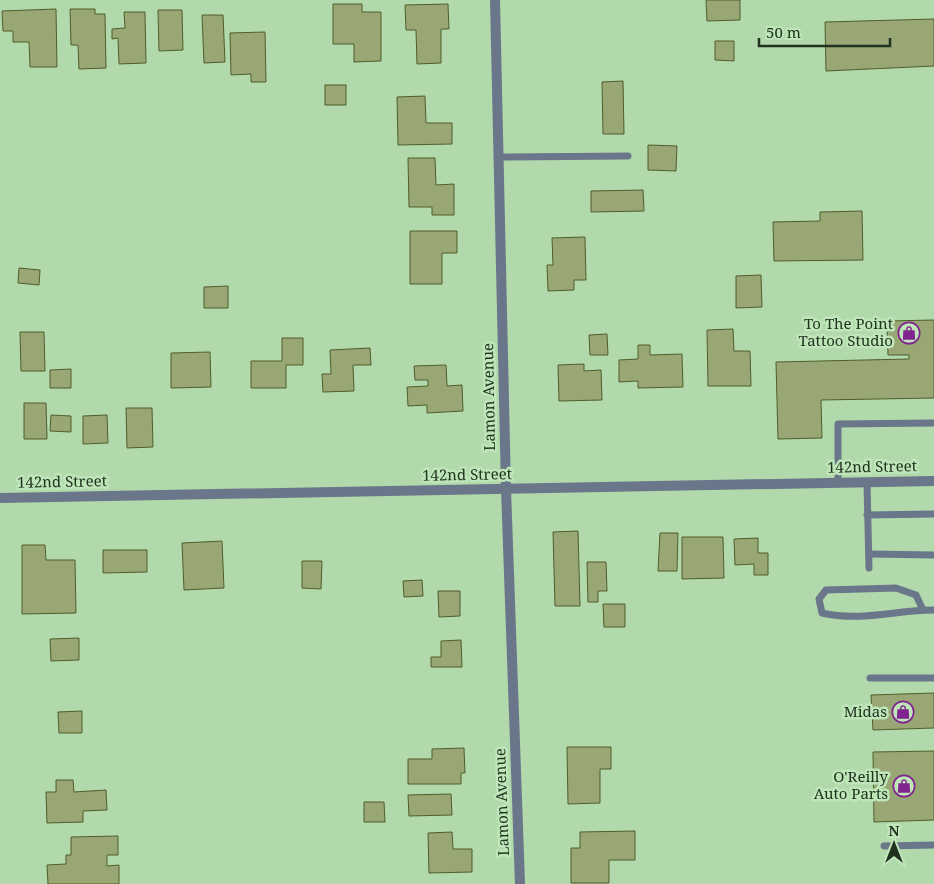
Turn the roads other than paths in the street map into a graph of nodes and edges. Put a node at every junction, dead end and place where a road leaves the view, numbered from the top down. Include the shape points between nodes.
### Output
1 (495, 0) edge
2 (628, 156) dead end
3 (499, 157) junction
4 (934, 423) edge
5 (934, 481) edge
6 (838, 483) junction
7 (867, 483) junction
8 (506, 489) junction
9 (0, 498) edge
10 (934, 514) edge
11 (868, 515) junction
12 (869, 554) junction
13 (934, 555) edge
14 (869, 568) dead end
15 (924, 610) junction
16 (934, 610) edge
17 (870, 678) dead end
18 (934, 678) edge
19 (934, 845) edge
20 (884, 846) dead end
21 (520, 884) edge

1 - 3 street, Lamon Avenue
2 - 3 lane
3 - 8 street, Lamon Avenue
4 - 6 lane via 838,424
5 - 7 street, 142nd Street
6 - 7 street, 142nd Street
6 - 8 street, 142nd Street
7 - 11 lane
8 - 9 street, 142nd Street
8 - 21 street, Lamon Avenue
10 - 11 lane
11 - 12 lane
12 - 13 lane
12 - 14 lane
15 - 15 lane via 916,595 896,588 826,590 819,600 822,613 839,617 874,617
15 - 16 lane
17 - 18 lane
19 - 20 lane

